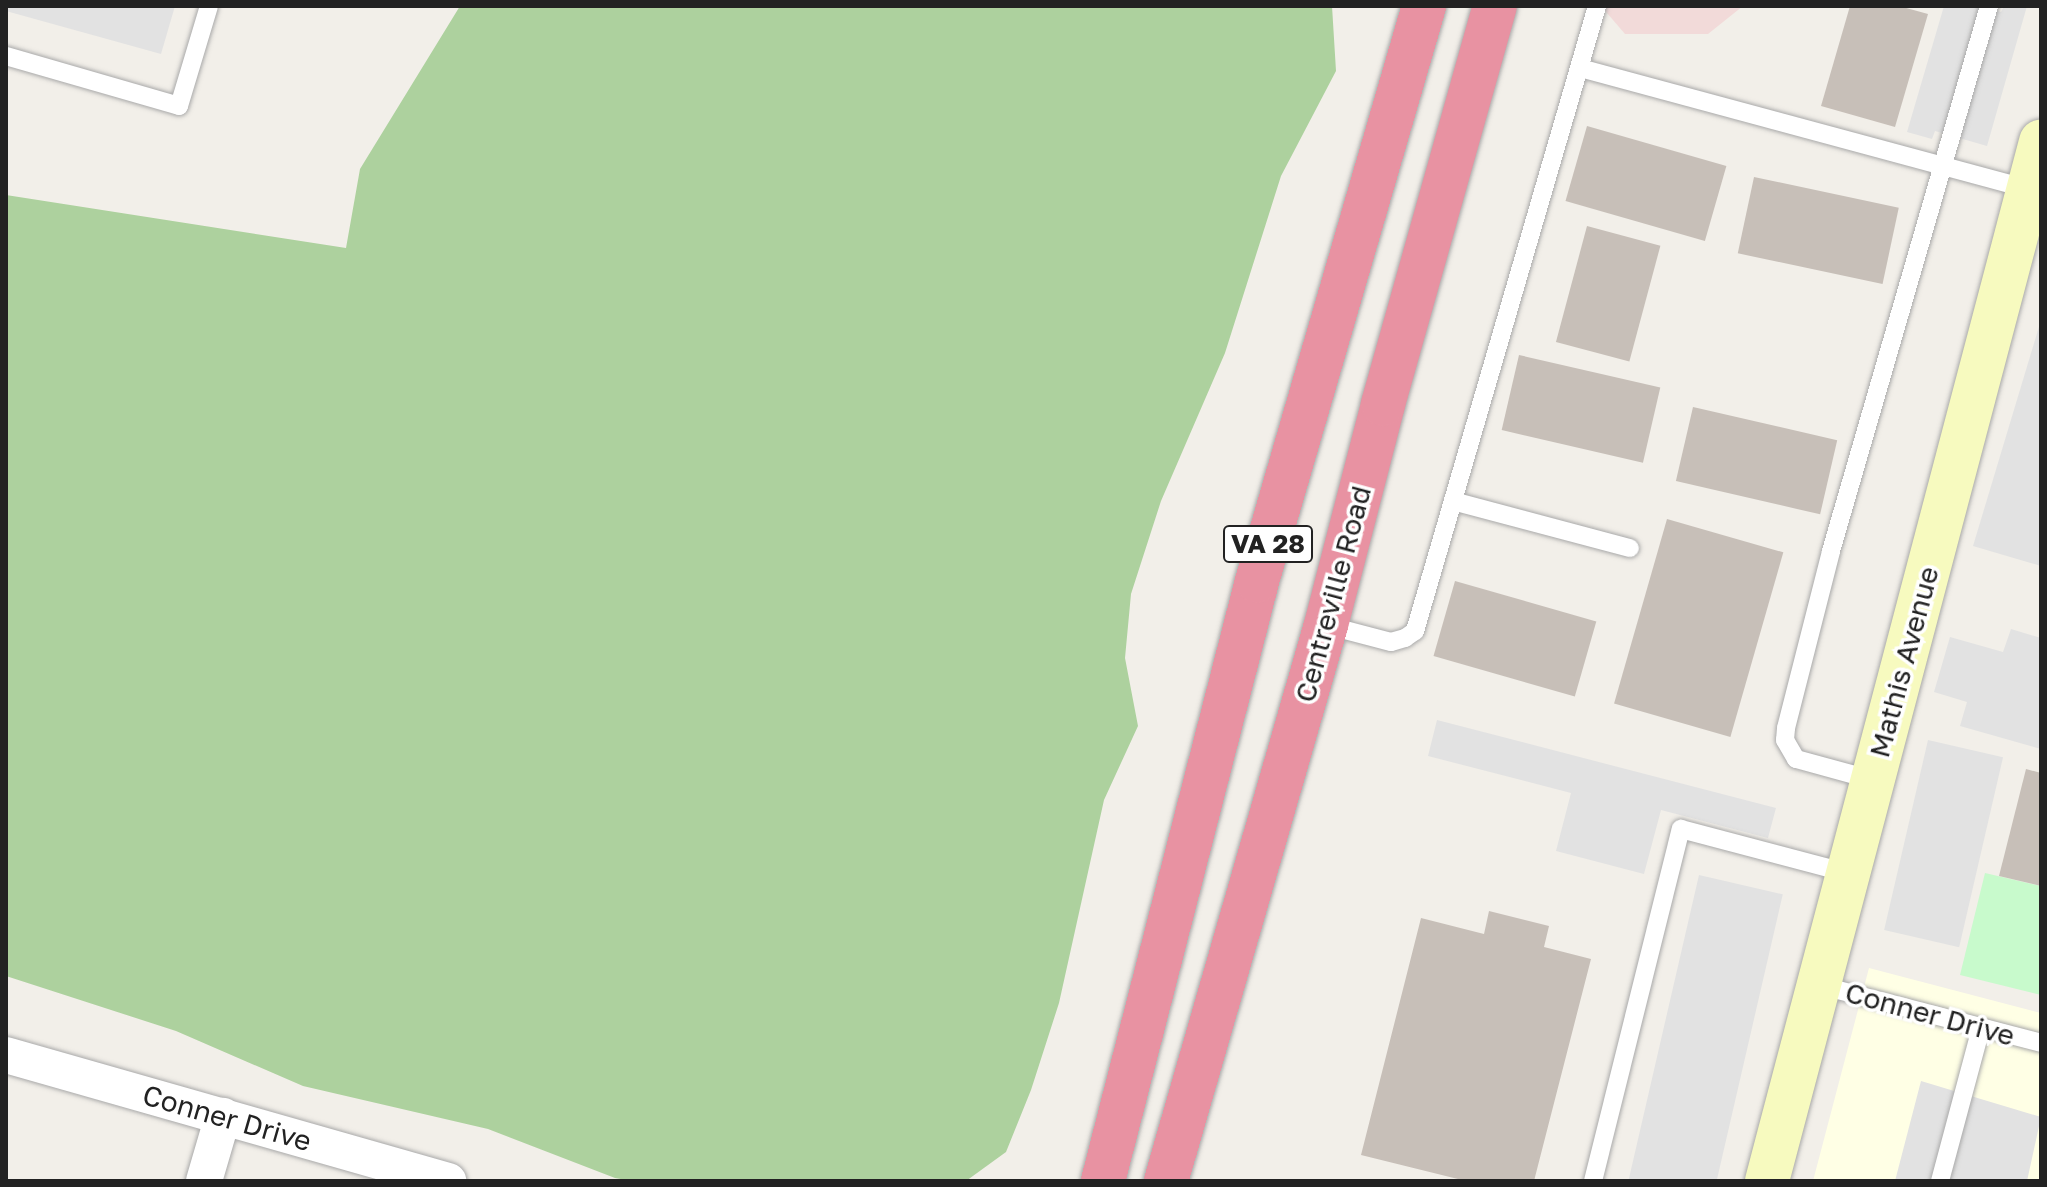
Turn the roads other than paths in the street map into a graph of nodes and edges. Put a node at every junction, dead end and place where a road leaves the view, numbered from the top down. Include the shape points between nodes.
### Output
1 (209, 6) edge
2 (1424, 6) edge
3 (1495, 6) edge
4 (1597, 6) edge
5 (1989, 6) edge
6 (6, 56) edge
7 (1580, 68) junction
8 (2041, 142) edge
9 (1942, 168) junction
10 (2029, 189) junction
11 (1453, 501) junction
12 (1630, 548) dead end
13 (1326, 625) junction
14 (1873, 780) junction
15 (1848, 873) junction
16 (1819, 985) junction
17 (1981, 1028) junction
18 (2041, 1043) edge
19 (6, 1055) edge
20 (223, 1116) junction
21 (204, 1181) edge
22 (448, 1181) edge
23 (1103, 1181) edge
24 (1166, 1181) edge
25 (1593, 1181) edge
26 (1767, 1181) edge
27 (1940, 1181) edge

1 - 6 lane via 179,106
2 - 23 highway, VA 28 via 1257,581
3 - 13 highway, Centreville Road / VA 28
4 - 7 lane
5 - 9 lane
7 - 9 lane
7 - 11 lane
8 - 10 street, Mathis Avenue
9 - 10 lane
9 - 14 lane via 1831,551 1786,728 1785,740 1796,759
10 - 14 street, Mathis Avenue
11 - 12 lane
11 - 13 lane via 1415,631 1391,642
13 - 24 highway, Centreville Road / VA 28
14 - 15 street, Mathis Avenue
15 - 16 street, Mathis Avenue
15 - 25 lane via 1681,829
16 - 17 lane, Conner Drive
16 - 26 street, Mathis Avenue
17 - 18 lane, Conner Drive
17 - 27 lane
19 - 20 street, Conner Drive
20 - 21 street
20 - 22 street, Conner Drive

